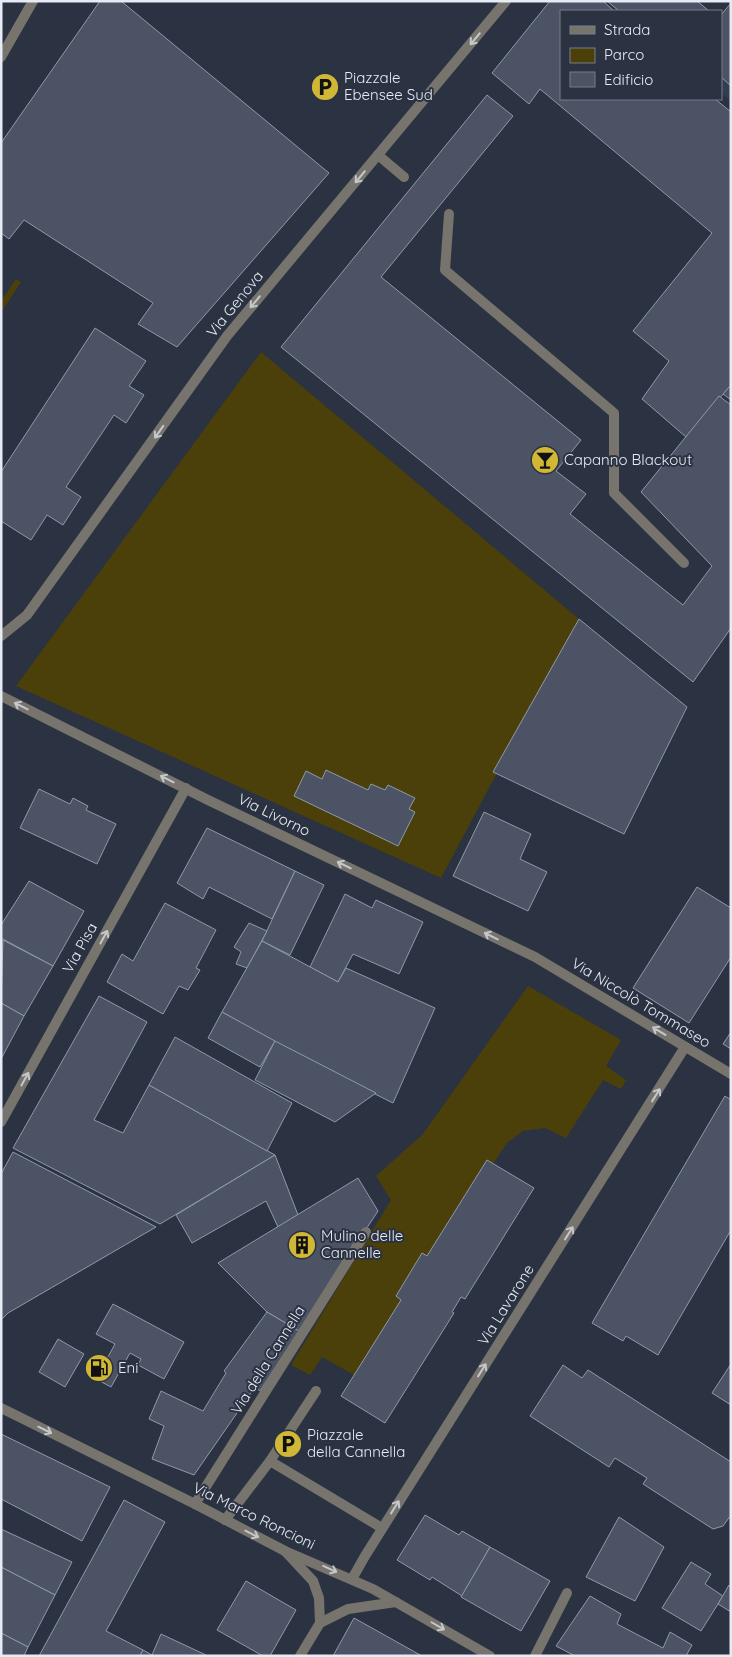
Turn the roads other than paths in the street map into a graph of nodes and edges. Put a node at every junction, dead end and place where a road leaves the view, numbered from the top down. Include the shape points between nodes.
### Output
1 (33, 1) edge
2 (506, 1) edge
3 (1, 57) edge
4 (378, 155) junction
5 (404, 177) dead end
6 (449, 214) dead end
7 (684, 563) dead end
8 (1, 636) edge
9 (1, 696) edge
10 (186, 788) junction
11 (535, 957) joint
12 (685, 1047) junction
13 (731, 1074) edge
14 (1, 1122) edge
15 (366, 1232) dead end
16 (316, 1391) dead end
17 (1, 1408) edge
18 (270, 1461) junction
19 (196, 1504) junction
20 (225, 1520) junction
21 (382, 1528) junction
22 (285, 1551) junction
23 (352, 1579) junction
24 (567, 1593) dead end
25 (396, 1602) junction
26 (320, 1623) junction
27 (300, 1656) edge
28 (490, 1656) edge
29 (535, 1656) edge

1 - 3 street
2 -> 4 street, Via Genova
4 - 5 street
4 -> 8 street, Via Genova via 226,336 27,615
6 - 7 street via 445,270 614,413 614,493
10 -> 9 street, Via Livorno
11 -> 10 street, Via Livorno
14 -> 10 street, Via Pisa
12 -> 11 street, Via Niccolò Tommaseo
12 - 13 street, Via Niccolò Tommaseo
21 -> 12 street, Via Lavarone
15 - 19 street, Via della Cannella
16 - 18 street
17 -> 19 street, Via Marco Roncioni
18 - 20 street
18 - 21 street
19 - 20 street, Via Marco Roncioni
20 -> 22 street, Via Marco Roncioni
21 - 23 street, Via Lavarone
22 -> 23 street, Via Marco Roncioni
22 - 26 street via 313,1581 319,1598
23 - 25 street, Via Marco Roncioni
24 - 29 street
25 - 26 street via 348,1609
25 -> 28 street, Via Marco Roncioni
26 - 27 street

